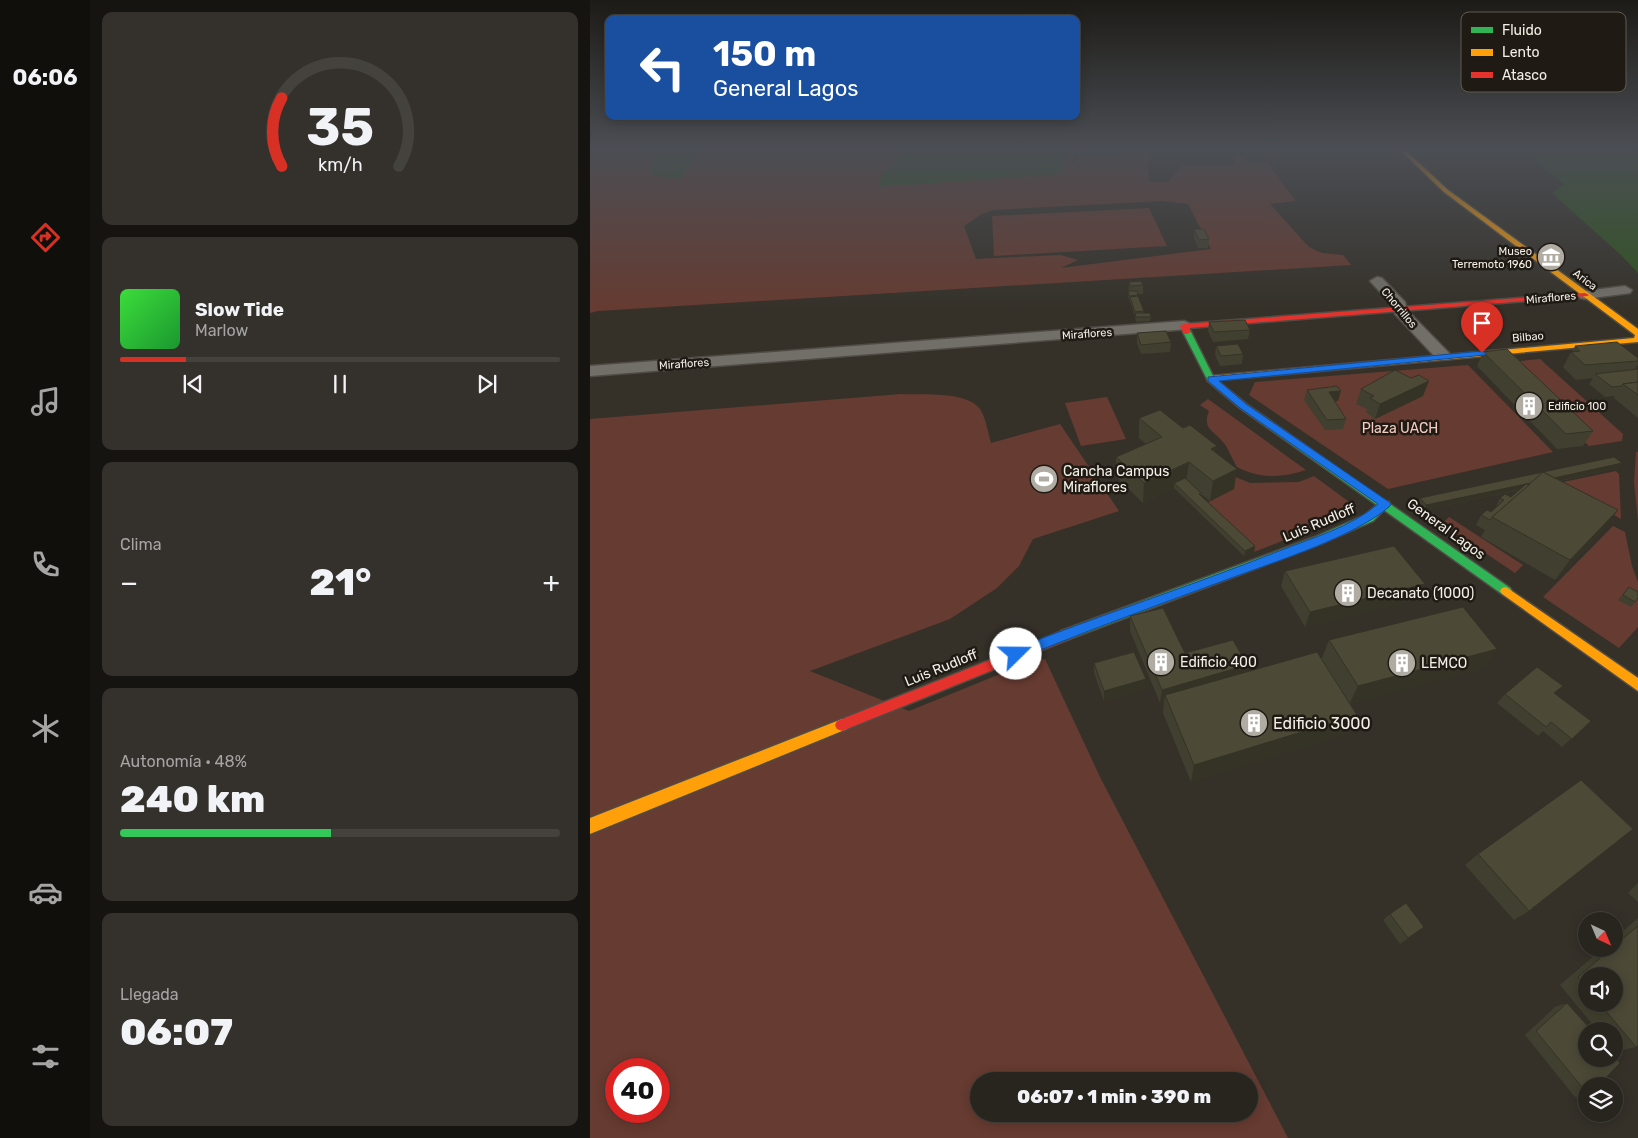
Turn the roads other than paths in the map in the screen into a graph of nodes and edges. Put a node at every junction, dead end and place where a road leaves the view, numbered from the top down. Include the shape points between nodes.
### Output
1 (1462, 203) edge
2 (1377, 281) dead end
3 (1625, 290) dead end
4 (1585, 295) junction
5 (1400, 311) junction
6 (1184, 326) junction
7 (1638, 334) edge
8 (1638, 340) edge
9 (1443, 356) junction
10 (590, 371) edge
11 (1211, 379) junction
12 (1385, 504) junction
13 (1638, 685) edge
14 (590, 826) edge

1 - 4 main road, Arica
2 - 5 street, Chorrillos via 1400,306
3 - 4 street
4 - 5 main road, Miraflores
4 - 7 main road, Arica
5 - 6 main road, Miraflores
5 - 9 street, Chorrillos
6 - 10 street, Miraflores
6 - 11 main road, General Lagos
7 - 8 main road, Arica
8 - 9 main road, Bilbao
9 - 11 main road, Bilbao
11 - 12 main road, General Lagos via 1243,406
12 - 13 main road, General Lagos
12 - 14 main road, Luis Rudloff via 1369,518 1319,540 1091,624

